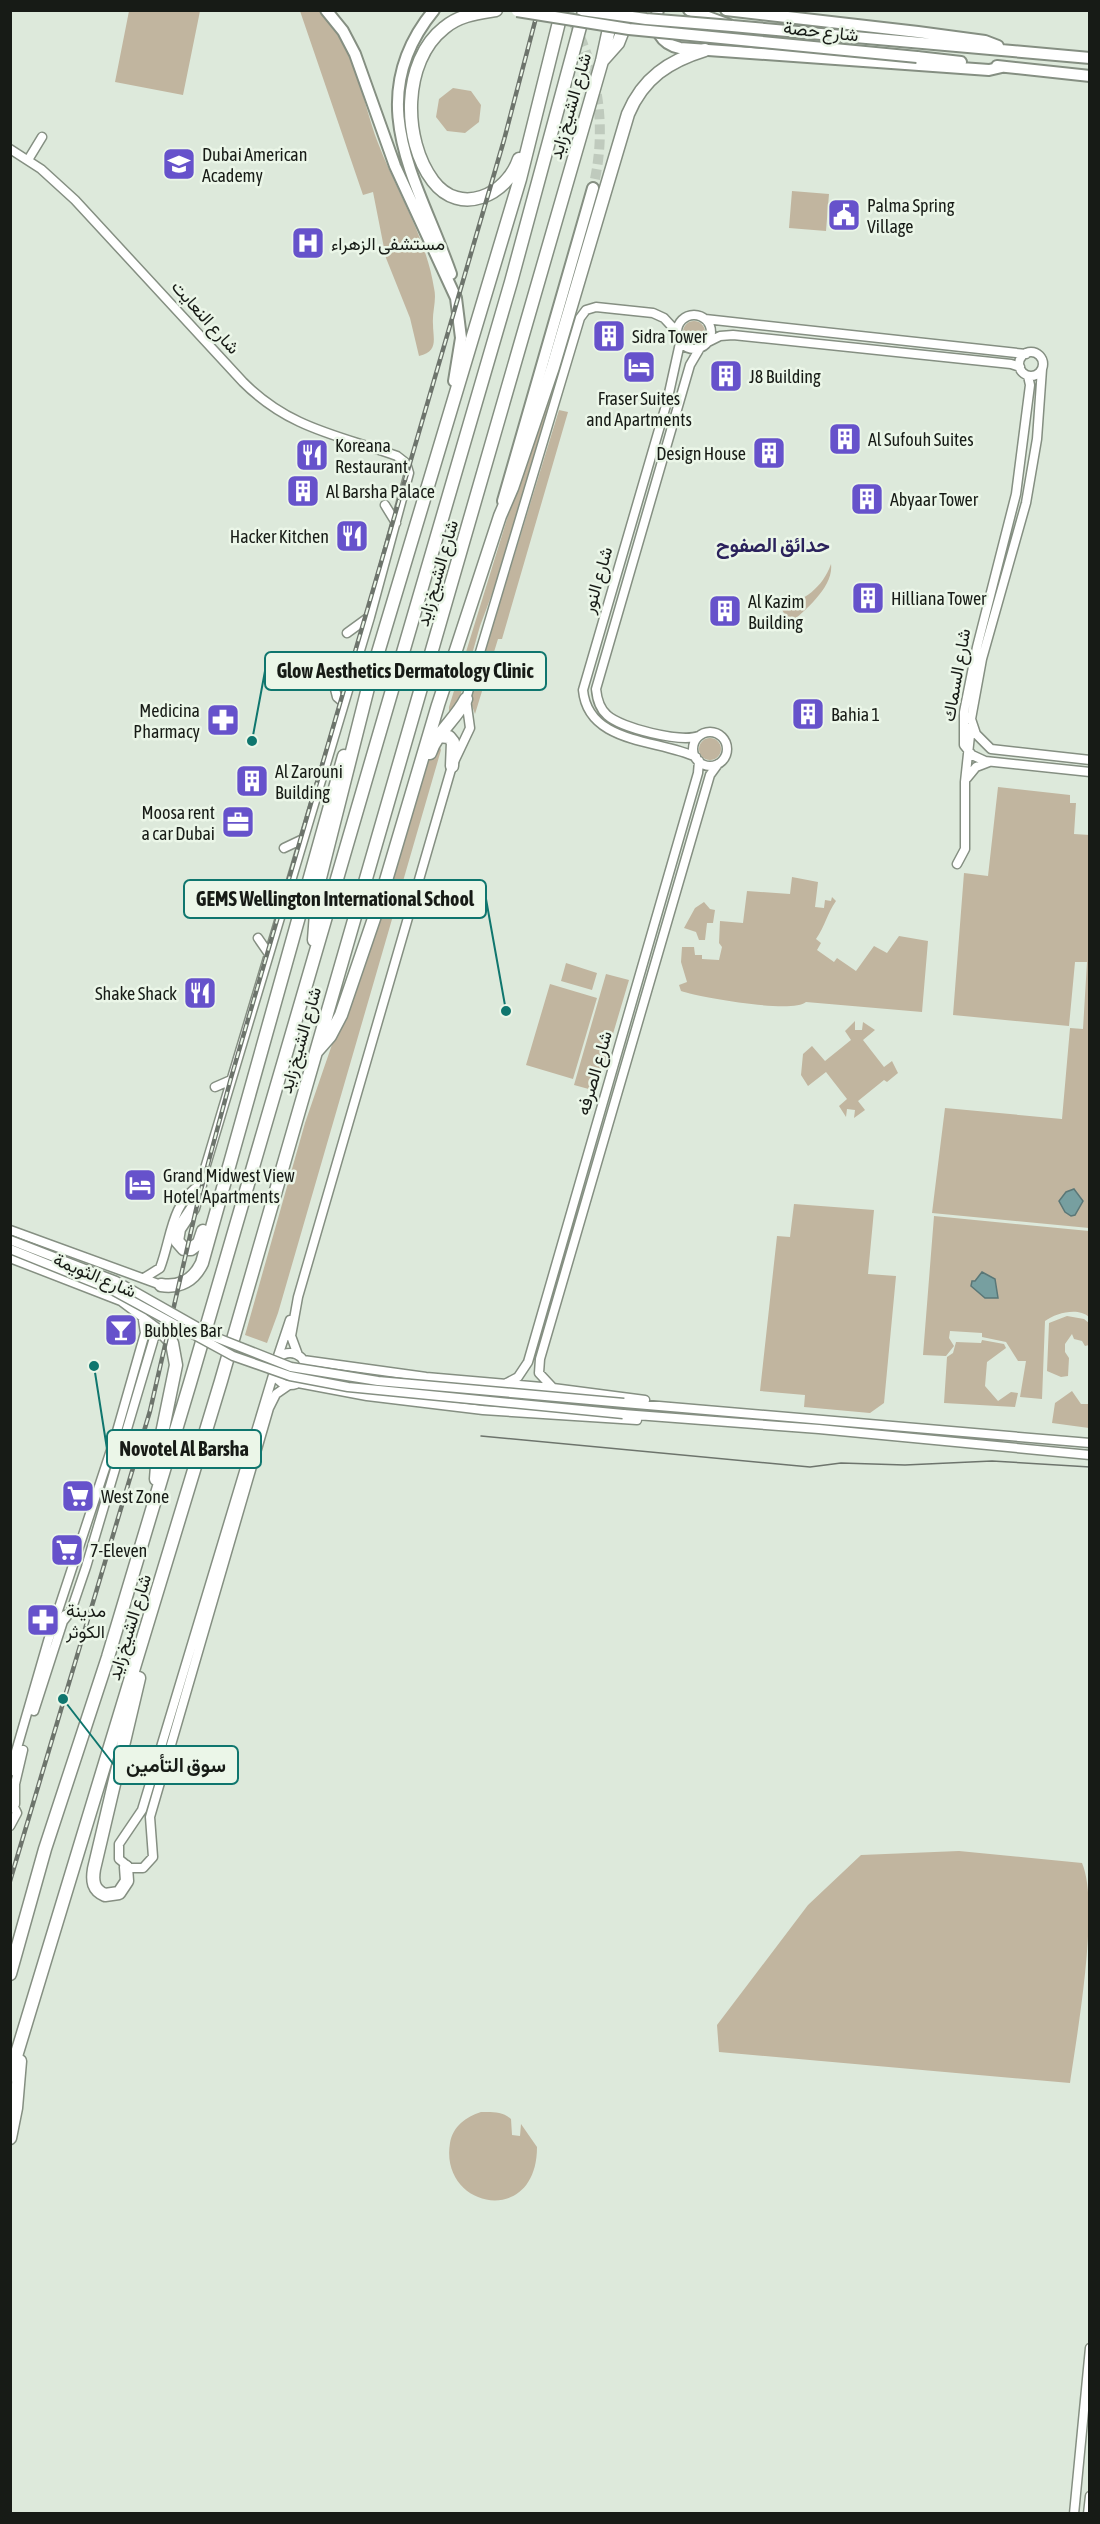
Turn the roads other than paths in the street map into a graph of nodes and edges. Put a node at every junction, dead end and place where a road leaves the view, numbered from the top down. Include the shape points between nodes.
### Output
1 (326, 10) edge
2 (336, 10) edge
3 (434, 10) edge
4 (496, 10) edge
5 (562, 10) edge
6 (583, 10) edge
7 (613, 10) edge
8 (631, 10) edge
9 (658, 10) edge
10 (689, 10) edge
11 (726, 10) edge
12 (516, 11) edge
13 (732, 26) junction
14 (705, 50) junction
15 (1003, 50) junction
16 (551, 54) junction
17 (1089, 58) edge
18 (602, 61) junction
19 (360, 66) junction
20 (1002, 67) junction
21 (1089, 76) edge
22 (42, 137) dead end
23 (10, 149) edge
24 (28, 160) junction
25 (593, 188) tunnel mouth
26 (456, 298) junction
27 (705, 319) junction
28 (676, 332) junction
29 (935, 342) junction
30 (680, 343) junction
31 (704, 345) junction
32 (933, 354) junction
33 (1026, 354) junction
34 (1020, 368) junction
35 (1042, 369) junction
36 (1028, 376) junction
37 (450, 405) junction
38 (385, 505) dead end
39 (500, 516) junction
40 (396, 523) junction
41 (620, 560) junction
42 (477, 589) junction
43 (622, 594) junction
44 (370, 617) junction
45 (346, 633) dead end
46 (371, 676) junction
47 (333, 681) dead end
48 (466, 699) junction
49 (344, 703) junction
50 (971, 719) junction
51 (449, 725) junction
52 (438, 736) junction
53 (699, 736) junction
54 (969, 752) junction
55 (697, 759) junction
56 (1089, 760) edge
57 (990, 762) junction
58 (718, 764) junction
59 (452, 766) junction
60 (1089, 771) edge
61 (965, 782) junction
62 (695, 785) junction
63 (706, 789) junction
64 (405, 825) junction
65 (303, 838) junction
66 (284, 848) dead end
67 (957, 864) dead end
68 (258, 938) dead end
69 (269, 954) junction
70 (314, 954) junction
71 (314, 1054) junction
72 (231, 1080) junction
73 (215, 1087) dead end
74 (231, 1153) junction
75 (200, 1185) junction
76 (13, 1234) edge
77 (38, 1241) junction
78 (10, 1249) edge
79 (10, 1257) edge
80 (30, 1266) junction
81 (144, 1278) junction
82 (161, 1285) joint
83 (298, 1297) junction
84 (142, 1314) junction
85 (161, 1330) junction
86 (301, 1358) junction
87 (277, 1359) junction
88 (274, 1372) junction
89 (298, 1383) junction
90 (505, 1384) junction
91 (288, 1385) junction
92 (553, 1388) junction
93 (702, 1409) junction
94 (702, 1420) junction
95 (1089, 1443) edge
96 (1089, 1455) edge
97 (157, 1490) junction
98 (74, 1567) junction
99 (64, 1620) junction
100 (147, 1633) junction
101 (10, 1772) edge
102 (13, 1802) edge
103 (12, 1827) edge
104 (126, 1867) junction
105 (21, 1939) junction
106 (10, 1953) edge
107 (10, 1974) edge
108 (20, 2046) junction
109 (10, 2076) edge
110 (10, 2138) edge
111 (1089, 2348) edge
112 (1089, 2496) edge
113 (1074, 2514) edge
114 (1088, 2514) edge

1 - 19 main road via 343,31
2 - 19 main road via 352,38
3 - 26 main road via 412,43 400,78 398,127 407,163 447,261
4 - 16 highway via 465,16 445,27 432,41 417,70 412,102 414,134 424,165 441,189 456,197 474,199 491,194 506,183 519,160
5 - 16 highway
6 - 13 main road, شارع حصة, bridge
6 - 70 highway, شارع الشيخ زايد via 511,282
7 - 18 highway, شارع الشيخ زايد
8 - 18 highway via 618,44
9 - 14 main road via 657,29 670,46
10 - 13 main road, bridge
11 - 15 main road via 929,33 992,43
12 - 20 main road, شارع حصة, bridge via 628,29
13 - 15 main road, شارع حصة
14 - 20 main road via 989,70
14 - 39 highway via 663,67 632,105 553,367
15 - 17 main road, شارع حصة
16 - 37 highway via 517,189
18 - 71 highway, شارع الشيخ زايد
19 - 26 main road via 395,165
20 - 21 main road, شارع حصة
22 - 24 street
23 - 24 street, شارع النعايت
24 - 40 street, شارع النعايت via 86,211 264,401 304,426 392,454 406,463 409,478
25 - 39 main road
26 - 37 main road via 461,338
27 - 28 street via 689,315
27 - 29 street
27 - 31 street via 711,328
28 - 30 street
28 - 48 street via 664,318 653,313 596,307 582,314
29 - 32 street
29 - 33 street
30 - 31 street via 690,348
30 - 41 street, شارع النور
31 - 32 street via 720,336 733,335
31 - 43 street, شارع النور via 690,365
32 - 34 street
33 - 34 street
33 - 35 street via 1038,355
34 - 36 street
35 - 36 street
35 - 50 street, شارع السماك via 1037,438 1026,504 982,659
36 - 54 street, شارع السماك via 1016,494 964,712 962,736
37 - 46 highway
38 - 40 street
39 - 42 highway
40 - 44 street
41 - 43 street via 617,591
41 - 55 street, شارع النور via 584,681 587,707 596,721 609,730
42 - 51 highway via 445,710
42 - 64 highway via 438,705
43 - 53 street, شارع النور via 597,681 598,702 620,722 676,739
44 - 45 street
44 - 49 street
46 - 70 highway via 318,886
46 - 74 highway via 357,709
47 - 49 street via 337,697
48 - 51 highway
48 - 59 street via 470,728
49 - 65 street
50 - 54 street
50 - 56 street, شارع السماك via 981,742 998,751
51 - 52 highway
52 - 59 highway via 449,737 453,742
52 - 64 highway
53 - 55 street via 693,748
53 - 58 street via 714,732 725,740 727,752
54 - 57 street
54 - 61 street
55 - 58 street via 708,765
55 - 62 street, شارع الصرفه
57 - 60 street
57 - 61 street via 973,770
58 - 63 street, شارع الصرفه
59 - 83 street
61 - 67 street via 965,849
62 - 63 street via 704,780
62 - 90 street, شارع الصرفه via 528,1362 518,1377
63 - 92 street, شارع الصرفه via 540,1359 539,1373
64 - 71 highway via 341,1015
65 - 66 street
65 - 69 street
68 - 69 street
69 - 72 street
70 - 97 highway, شارع الشيخ زايد
71 - 100 highway, شارع الشيخ زايد
72 - 73 street
72 - 75 street
74 - 75 highway via 199,1243 184,1249 178,1244 177,1234 193,1208
74 - 82 highway via 199,1269 186,1282
75 - 81 street via 178,1207 160,1268
76 - 77 street, شارع الثويمة
76 - 79 street via 21,1245
76 - 93 street, bridge via 116,1281 214,1337 291,1367 367,1380
77 - 80 street via 26,1250
77 - 81 street, شارع الثويمة
78 - 94 street, bridge via 112,1290 226,1352 290,1376 348,1388
79 - 80 street, شارع الثويمة
80 - 84 street, شارع الثويمة via 121,1301
81 - 82 street, شارع الثويمة
83 - 86 street via 291,1336
83 - 87 street
84 - 85 street, شارع الثويمة
84 - 98 street via 145,1333
85 - 97 highway via 172,1343 177,1365 158,1452
85 - 99 street via 154,1338 90,1555
86 - 87 street via 289,1353
86 - 89 street via 305,1373
86 - 90 street via 426,1377
87 - 88 street
88 - 91 street via 278,1380
88 - 104 street via 142,1810 119,1844 117,1854
89 - 91 street
89 - 94 street via 368,1396 554,1416
90 - 92 street
91 - 104 street via 276,1394 269,1408 176,1724 150,1817 153,1857 143,1868
92 - 93 street
93 - 95 street
94 - 96 street
97 - 105 highway, شارع الشيخ زايد via 45,1849
98 - 99 street via 78,1578
98 - 101 street
99 - 102 street via 24,1743
100 - 104 highway via 135,1704 94,1869 97,1890 105,1895 119,1893 127,1881
100 - 108 highway, شارع الشيخ زايد
102 - 103 street via 17,1813
105 - 106 highway
105 - 107 highway, شارع الشيخ زايد
108 - 109 highway, شارع الشيخ زايد
108 - 110 highway
111 - 113 street
112 - 114 street

